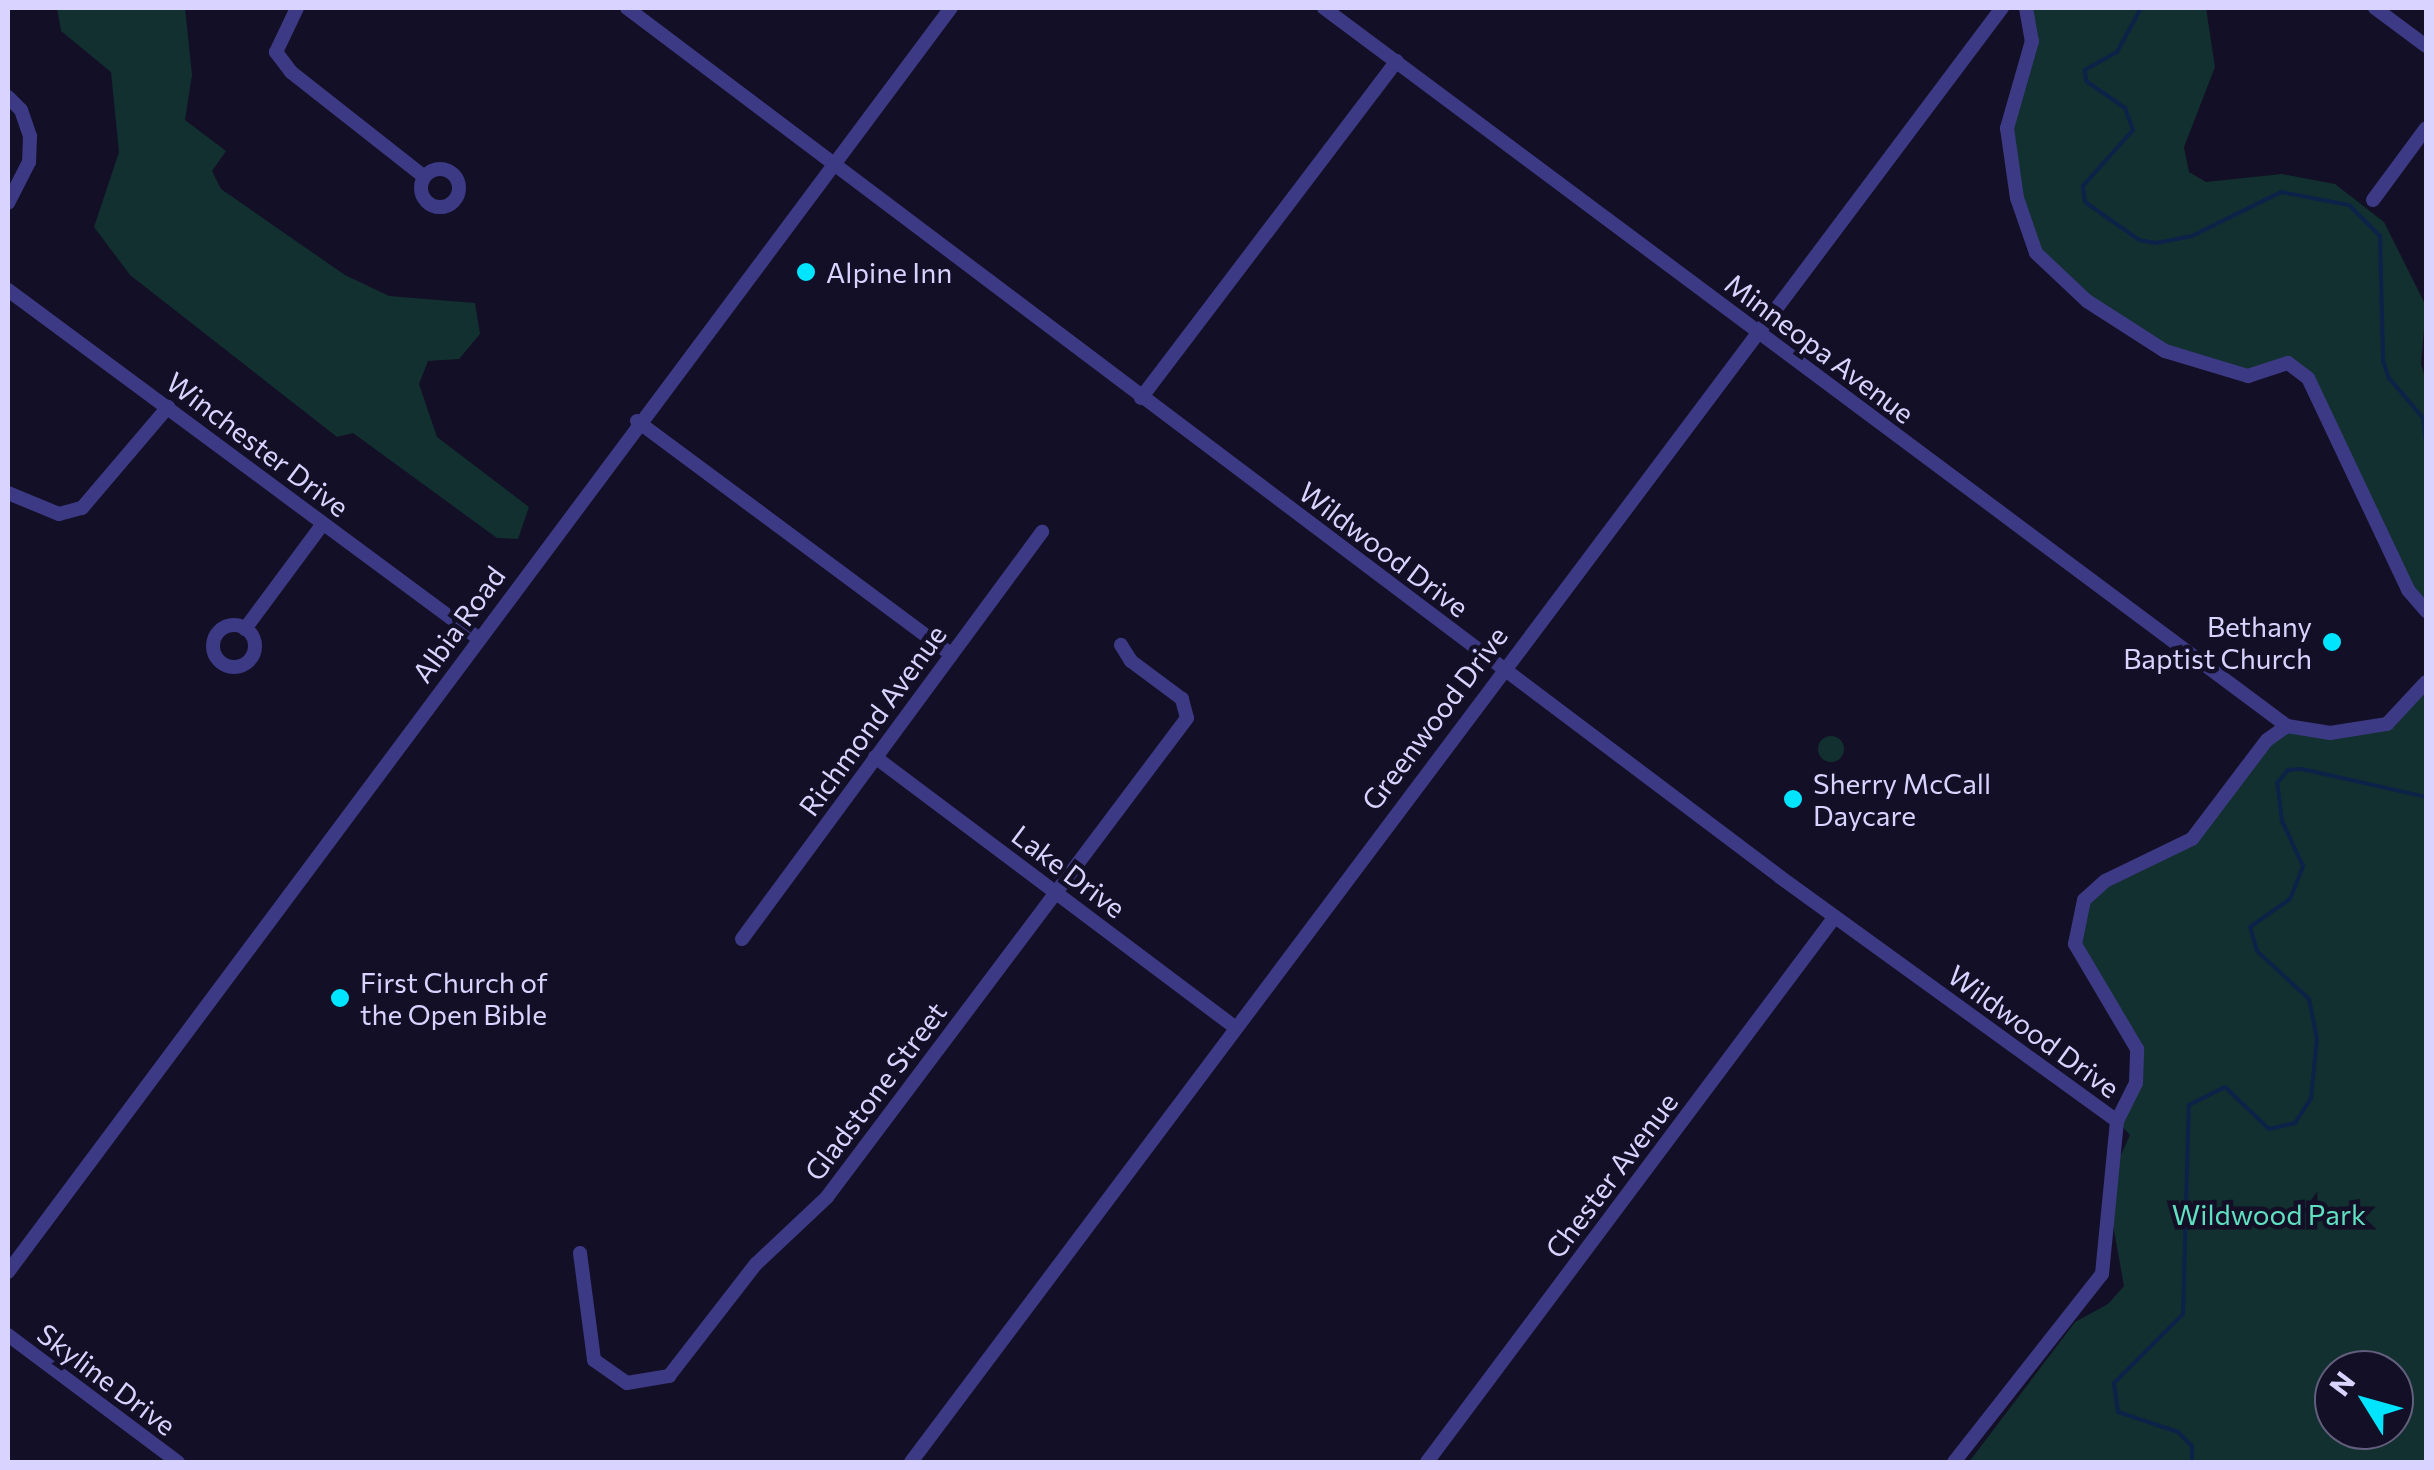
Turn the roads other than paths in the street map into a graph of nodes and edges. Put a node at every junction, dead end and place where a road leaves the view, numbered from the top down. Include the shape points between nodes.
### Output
1 (296, 8) edge
2 (627, 8) edge
3 (951, 8) edge
4 (1324, 8) edge
5 (2002, 8) edge
6 (2026, 8) edge
7 (2375, 8) edge
8 (2426, 46) edge
9 (1396, 61) junction
10 (8, 97) edge
11 (2426, 128) edge
12 (834, 166) junction
13 (422, 175) dead end
14 (2373, 200) dead end
15 (8, 203) edge
16 (8, 290) edge
17 (1755, 331) junction
18 (1142, 398) junction
19 (168, 407) junction
20 (637, 421) junction
21 (8, 493) edge
22 (322, 525) junction
23 (1042, 532) dead end
24 (2426, 612) edge
25 (245, 629) dead end
26 (478, 638) junction
27 (1121, 645) dead end
28 (951, 654) junction
29 (1502, 669) junction
30 (2426, 682) edge
31 (2287, 726) junction
32 (875, 757) junction
33 (1057, 894) junction
34 (1834, 918) junction
35 (742, 939) dead end
36 (1233, 1026) junction
37 (2118, 1121) junction
38 (580, 1253) dead end
39 (8, 1272) edge
40 (8, 1335) edge
41 (178, 1462) edge
42 (911, 1462) edge
43 (1427, 1462) edge
44 (1954, 1462) edge

1 - 13 street via 276,52 312,92
2 - 12 street, Wildwood Drive
3 - 12 street, Albia Road
4 - 9 street, Minneopa Avenue
5 - 17 street, Greenwood Drive
6 - 24 street via 2032,41 2007,128 2017,198 2036,253 2087,301 2165,351 2248,376 2288,362 2308,378 2408,590
7 - 8 street
9 - 17 street, Minneopa Avenue
9 - 18 street
10 - 15 street via 30,136 29,162
11 - 14 street
12 - 18 street, Wildwood Drive
12 - 20 street, Albia Road
16 - 19 street, Winchester Drive
17 - 29 street, Greenwood Drive
17 - 31 street, Minneopa Avenue
18 - 29 street, Wildwood Drive
19 - 21 street via 82,508 59,514
19 - 22 street, Winchester Drive
20 - 26 street, Albia Road
20 - 28 street
22 - 25 street
22 - 26 street, Winchester Drive
23 - 28 street, Richmond Avenue
26 - 39 street, Albia Road
27 - 33 street, Gladstone Street via 1130,660 1182,699 1187,718
28 - 32 street, Richmond Avenue
29 - 34 street, Wildwood Drive
29 - 36 street, Greenwood Drive
30 - 31 street via 2387,724 2330,732
31 - 37 street via 2267,740 2192,840 2105,880 2077,915 2074,944 2137,1050 2136,1083
32 - 33 street, Lake Drive
32 - 35 street, Richmond Avenue
33 - 36 street, Lake Drive
33 - 38 street, Gladstone Street via 826,1197 756,1264 669,1376 626,1384 594,1360
34 - 37 street, Wildwood Drive
34 - 43 street, Chester Avenue
36 - 42 street, Greenwood Drive
37 - 44 street via 2102,1274
40 - 41 street, Skyline Drive

